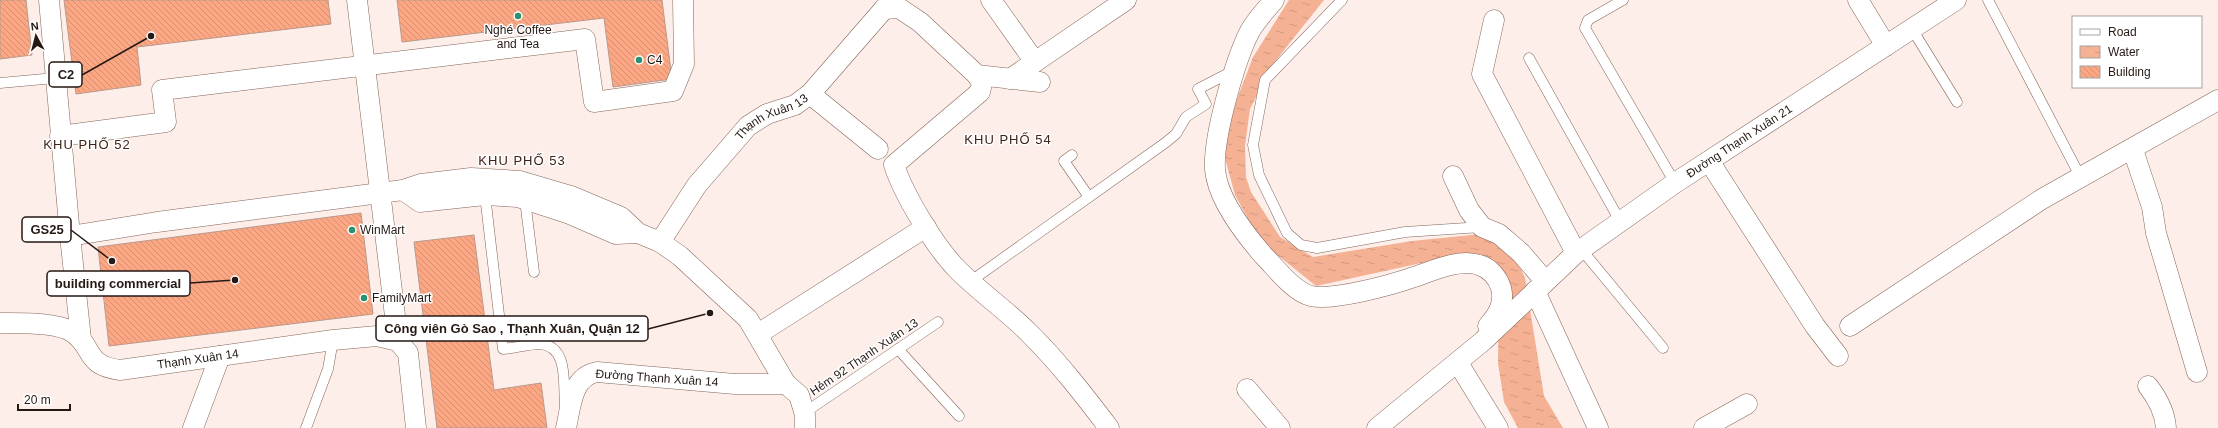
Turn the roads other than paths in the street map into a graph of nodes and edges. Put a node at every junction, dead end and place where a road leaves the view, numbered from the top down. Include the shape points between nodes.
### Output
1 (50, 0) edge
2 (356, 0) edge
3 (683, 0) edge
4 (991, 0) edge
5 (1126, 0) edge
6 (1274, 0) edge
7 (1342, 0) edge
8 (1624, 0) edge
9 (1858, 0) edge
10 (1956, 0) edge
11 (1988, 0) edge
12 (889, 4) edge
13 (1494, 20) dead end
14 (1912, 29) junction
15 (1886, 46) junction
16 (1529, 58) dead end
17 (1035, 62) junction
18 (364, 64) junction
19 (1236, 70) junction
20 (977, 75) junction
21 (55, 78) junction
22 (1010, 79) junction
23 (1040, 82) dead end
24 (0, 83) edge
25 (810, 94) junction
26 (2218, 100) edge
27 (1957, 102) dead end
28 (60, 136) junction
29 (878, 149) dead end
30 (2133, 150) junction
31 (1072, 155) dead end
32 (1709, 161) junction
33 (1453, 176) dead end
34 (2081, 178) junction
35 (1675, 183) junction
36 (403, 190) junction
37 (379, 193) junction
38 (485, 195) junction
39 (1090, 197) junction
40 (525, 200) junction
41 (1620, 221) junction
42 (926, 227) junction
43 (1482, 227) junction
44 (638, 233) junction
45 (70, 236) junction
46 (660, 242) junction
47 (1579, 251) junction
48 (534, 272) dead end
49 (970, 281) junction
50 (1537, 289) junction
51 (938, 322) dead end
52 (0, 323) edge
53 (1850, 326) dead end
54 (758, 334) junction
55 (81, 339) junction
56 (333, 340) junction
57 (1480, 344) junction
58 (403, 347) junction
59 (1663, 348) dead end
60 (898, 349) junction
61 (220, 356) junction
62 (1838, 356) dead end
63 (1458, 363) junction
64 (2197, 372) dead end
65 (786, 384) junction
66 (2148, 386) dead end
67 (1247, 389) dead end
68 (1747, 404) dead end
69 (960, 416) dead end
70 (805, 420) edge
71 (566, 426) edge
72 (193, 428) edge
73 (306, 428) edge
74 (416, 428) edge
75 (1109, 428) edge
76 (1280, 428) edge
77 (1377, 428) edge
78 (1498, 428) edge
79 (1598, 428) edge
80 (1704, 428) edge
81 (2166, 428) edge

1 - 21 street
2 - 18 street
3 - 18 street via 684,64 673,91 594,102 585,39
4 - 17 street
5 - 17 street
6 - 19 street via 1250,31
7 - 43 lane via 1265,80 1253,145 1259,175 1287,233 1301,245 1317,248 1405,232
8 - 35 lane via 1588,20 1585,28
9 - 15 street
10 - 14 street, Đường Thạnh Xuân 21
11 - 34 lane
12 - 20 street via 920,22
12 - 25 street, Thạnh Xuân 13
13 - 47 street via 1482,74
14 - 15 street, Đường Thạnh Xuân 21
14 - 27 lane
15 - 32 street, Đường Thạnh Xuân 21
16 - 41 lane
17 - 22 street
18 - 28 street via 162,90 166,122
18 - 37 street
19 - 39 lane via 1198,89 1206,104 1186,117 1176,134
19 - 57 street via 1220,129 1215,169 1229,210 1252,243 1303,294 1320,297 1399,282 1456,265 1479,264 1496,277 1503,299 1497,315 1480,336
20 - 22 street
20 - 42 street via 982,84 980,92 894,165 900,184
21 - 24 lane
21 - 28 street
22 - 23 street
25 - 29 street
25 - 46 street, Thạnh Xuân 13 via 795,105 767,114 748,126 697,185
26 - 30 street
28 - 45 street
30 - 34 street
30 - 64 street via 2152,207 2156,233
31 - 39 lane via 1064,161
32 - 35 street, Đường Thạnh Xuân 21
32 - 62 street via 1815,326
33 - 43 street via 1469,210
34 - 53 street via 2042,199
35 - 41 street, Đường Thạnh Xuân 21
36 - 37 street
36 - 38 street via 420,202
36 - 44 street via 421,184 471,178 520,181 571,196 621,217
37 - 45 street
37 - 58 street
38 - 40 street
38 - 71 lane via 504,349 540,344 552,347 561,357
39 - 49 lane
40 - 44 street via 570,214 616,234
40 - 48 lane
41 - 47 street, Đường Thạnh Xuân 21
42 - 49 street via 956,268
42 - 54 street
43 - 50 street via 1499,234 1521,253
44 - 46 street
45 - 55 street
46 - 54 street via 680,256 748,319
47 - 50 street, Đường Thạnh Xuân 21
47 - 59 lane
49 - 75 street via 1030,334 1066,371
50 - 57 street, Đường Thạnh Xuân 21
50 - 79 street
51 - 60 lane, Hẻm 92 Thạnh Xuân 13
52 - 55 street via 34,322 71,331
54 - 65 street
55 - 61 street, Thạnh Xuân 14 via 92,360 108,368 120,370
56 - 58 street, Thạnh Xuân 14 via 377,336
56 - 61 street, Thạnh Xuân 14
56 - 73 lane via 328,369
57 - 63 street
58 - 74 street
60 - 69 lane
60 - 70 lane, Hẻm 92 Thạnh Xuân 13
61 - 72 street
63 - 77 street
63 - 78 street
65 - 70 street via 799,395
65 - 71 street, Đường Thạnh Xuân 14 via 735,384 589,373 575,388
66 - 81 street via 2166,417
67 - 76 street
68 - 80 street

